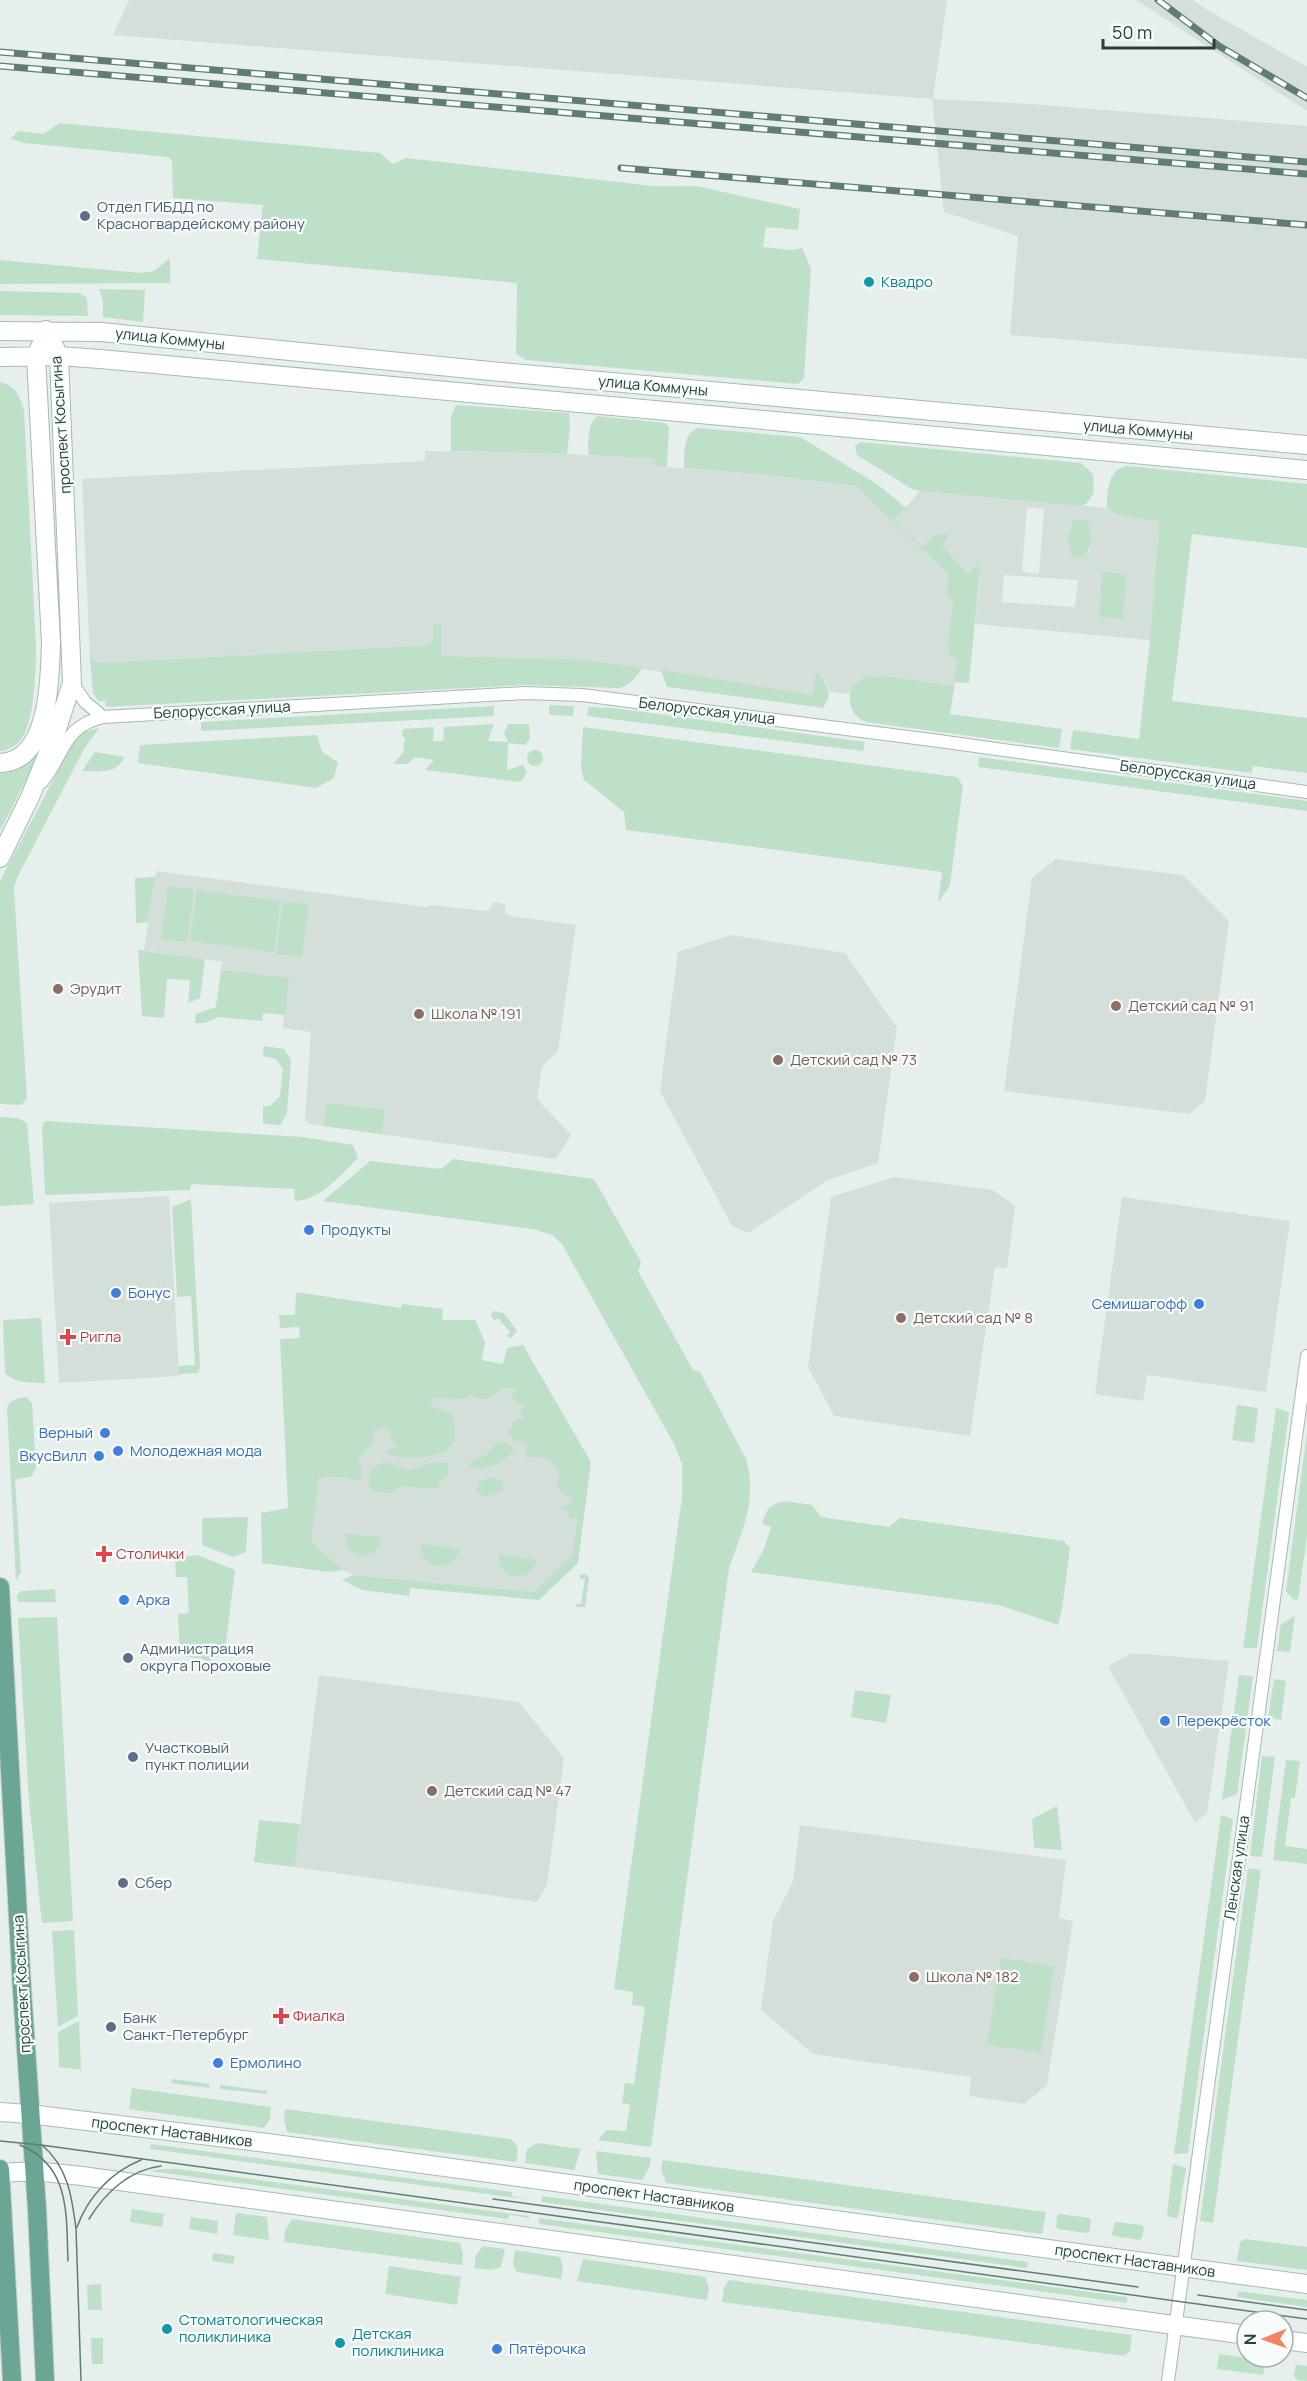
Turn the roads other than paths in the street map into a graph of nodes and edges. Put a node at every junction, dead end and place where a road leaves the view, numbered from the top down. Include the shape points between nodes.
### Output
1 (46, 330) junction
2 (0, 331) edge
3 (36, 356) junction
4 (59, 356) junction
5 (0, 357) edge
6 (1307, 445) edge
7 (1307, 470) edge
8 (72, 683) junction
9 (103, 717) junction
10 (0, 763) edge
11 (1307, 792) edge
12 (30, 797) junction
13 (0, 858) edge
14 (1307, 1356) edge
15 (0, 1587) edge
16 (0, 2112) edge
17 (30, 2114) junction
18 (34, 2171) junction
19 (0, 2172) edge
20 (1183, 2267) junction
21 (1307, 2284) edge
22 (1175, 2325) junction
23 (1235, 2333) edge
24 (12, 2381) edge
25 (45, 2381) edge
26 (1168, 2381) edge

1 - 2 main road, улица Коммуны
1 - 3 main road, проспект Косыгина
1 - 4 main road, проспект Косыгина
1 - 6 main road, улица Коммуны via 101,332
3 - 4 main road, улица Коммуны
3 - 5 main road, улица Коммуны
3 - 10 main road, проспект Косыгина via 51,642 49,683 45,713 27,751
4 - 7 main road, улица Коммуны
4 - 8 main road, проспект Косыгина
8 - 9 street via 85,702
8 - 12 main road, проспект Косыгина
9 - 11 street, Белорусская улица via 524,693 582,695
9 - 12 street, Белорусская улица via 86,721 74,730 47,777
12 - 13 main road, проспект Косыгина
14 - 20 street, Ленская улица
15 - 17 main road, проспект Косыгина
16 - 17 main road, проспект Наставников
17 - 18 main road, проспект Косыгина
17 - 20 main road, проспект Наставников
18 - 19 main road
18 - 22 main road
18 - 25 main road, проспект Косыгина
19 - 24 main road
20 - 21 main road, проспект Наставников
20 - 22 street, Ленская улица
22 - 23 main road
22 - 26 street, Ленская улица

